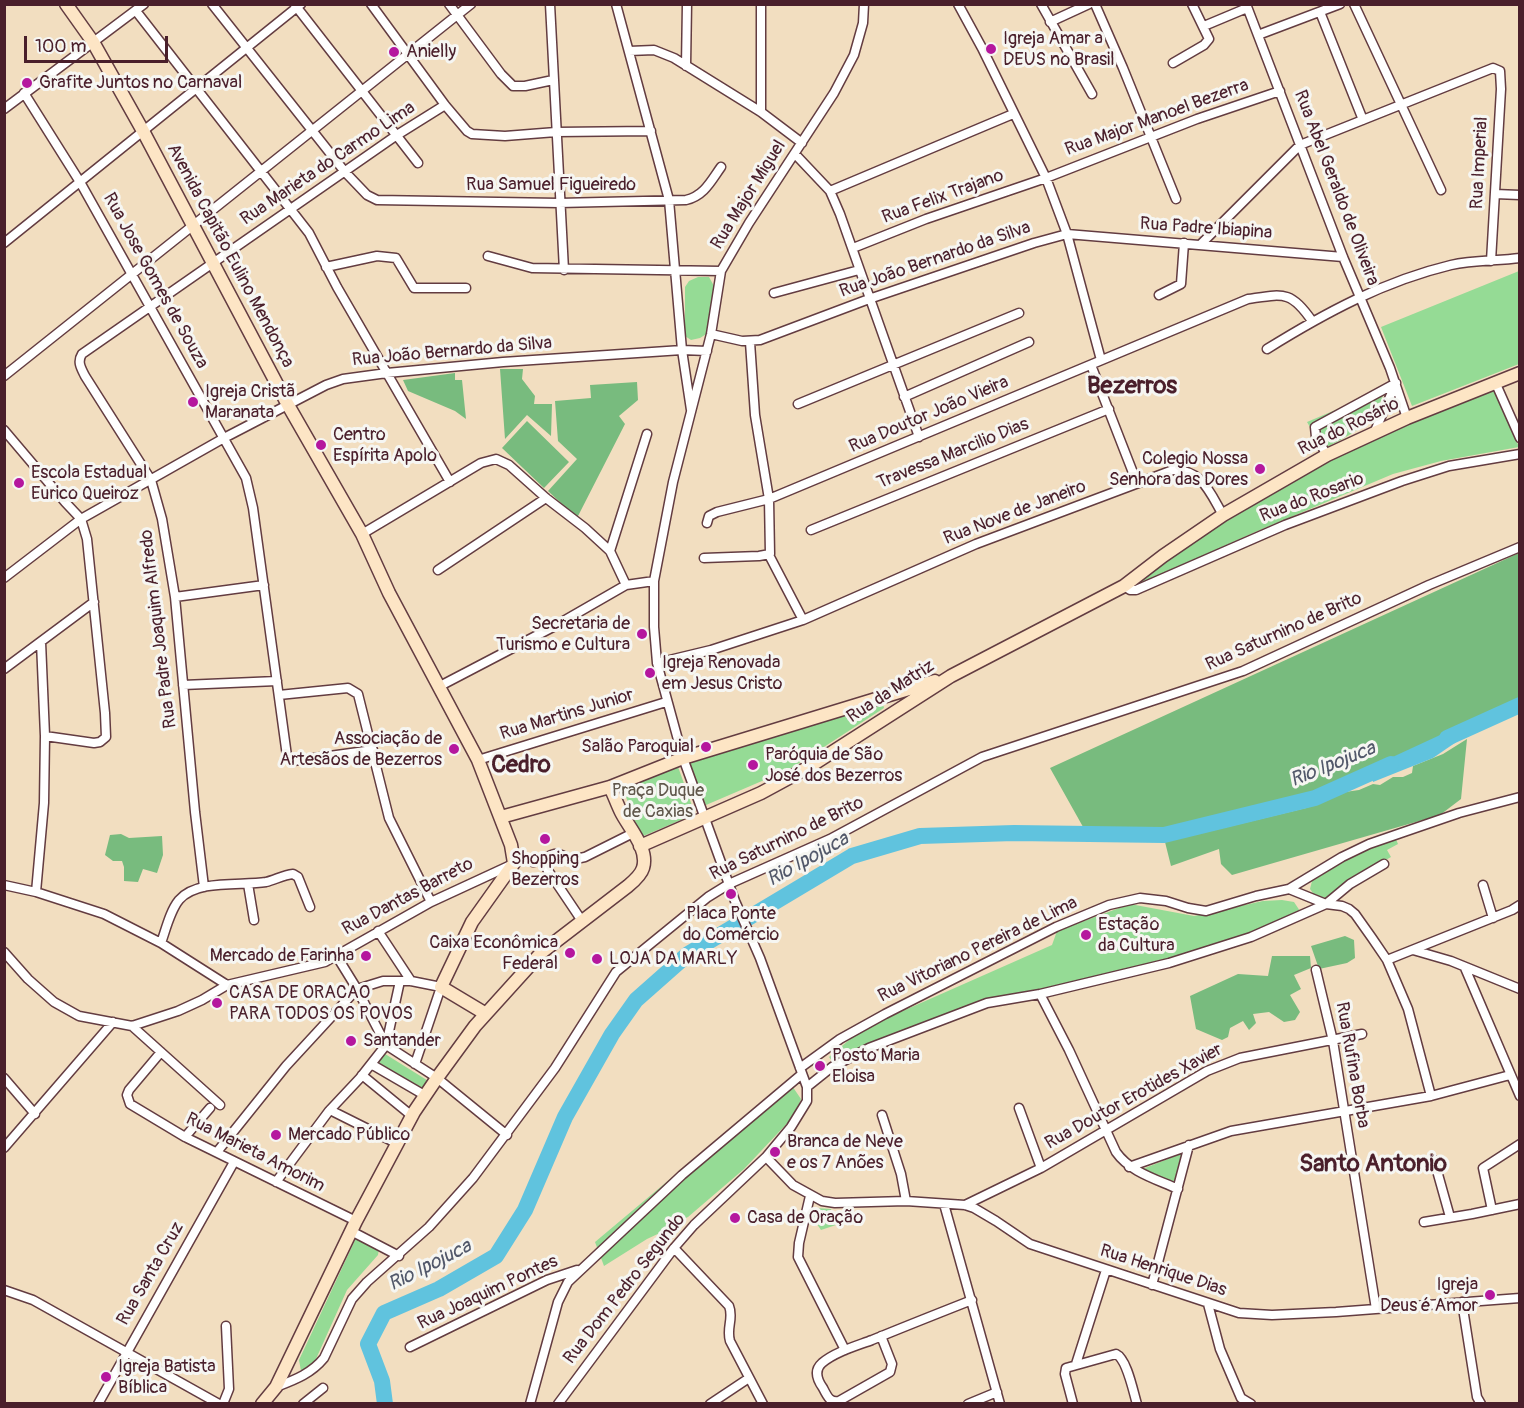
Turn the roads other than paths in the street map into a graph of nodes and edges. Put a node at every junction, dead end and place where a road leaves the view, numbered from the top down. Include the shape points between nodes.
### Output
1 (66, 4) edge
2 (144, 4) edge
3 (212, 4) edge
4 (371, 4) edge
5 (449, 4) edge
6 (471, 4) edge
7 (550, 4) edge
8 (616, 4) edge
9 (687, 4) edge
10 (761, 4) edge
11 (864, 4) edge
12 (958, 4) edge
13 (1041, 4) edge
14 (1089, 4) edge
15 (1095, 4) edge
16 (1192, 4) edge
17 (1340, 4) edge
18 (1354, 4) edge
19 (298, 5) edge
20 (1247, 6) edge
21 (136, 11) junction
22 (1320, 12) junction
23 (457, 15) junction
24 (1050, 22) junction
25 (1204, 26) junction
26 (1258, 35) junction
27 (93, 42) junction
28 (247, 48) junction
29 (629, 51) junction
30 (407, 55) junction
31 (1173, 63) dead end
32 (686, 66) junction
33 (553, 80) junction
34 (198, 89) junction
35 (363, 90) junction
36 (1280, 91) junction
37 (24, 93) junction
38 (1092, 94) dead end
39 (445, 105) junction
40 (1403, 105) junction
41 (4, 109) edge
42 (761, 112) junction
43 (1013, 114) junction
44 (1363, 120) junction
45 (143, 131) junction
46 (651, 131) junction
47 (311, 132) junction
48 (556, 132) junction
49 (398, 135) junction
50 (1151, 136) junction
51 (802, 143) junction
52 (1300, 145) junction
53 (795, 154) junction
54 (418, 163) dead end
55 (721, 167) dead end
56 (260, 171) junction
57 (345, 172) junction
58 (1046, 178) junction
59 (80, 182) junction
60 (1441, 190) dead end
61 (830, 191) junction
62 (1495, 194) junction
63 (1520, 195) edge
64 (1176, 199) dead end
65 (669, 200) junction
66 (559, 203) junction
67 (292, 208) junction
68 (192, 226) junction
69 (1067, 234) junction
70 (4, 243) edge
71 (1184, 243) junction
72 (1201, 244) junction
73 (853, 248) junction
74 (488, 256) dead end
75 (1343, 257) junction
76 (1520, 258) edge
77 (1491, 261) junction
78 (212, 263) junction
79 (326, 267) junction
80 (564, 270) junction
81 (675, 270) junction
82 (859, 270) junction
83 (721, 272) junction
84 (131, 274) junction
85 (466, 288) dead end
86 (774, 293) dead end
87 (1159, 295) dead end
88 (1360, 296) junction
89 (869, 298) junction
90 (150, 306) junction
91 (1019, 313) dead end
92 (1312, 321) junction
93 (711, 334) junction
94 (750, 342) junction
95 (1029, 342) dead end
96 (1267, 349) dead end
97 (682, 350) junction
98 (707, 351) junction
99 (82, 354) joint
100 (1101, 360) junction
101 (892, 365) junction
102 (1091, 365) junction
103 (387, 373) junction
104 (1520, 373) edge
105 (4, 376) edge
106 (1396, 383) junction
107 (1496, 384) junction
108 (904, 397) junction
109 (798, 404) dead end
110 (288, 405) junction
111 (1109, 409) junction
112 (692, 415) junction
113 (1407, 418) junction
114 (4, 430) edge
115 (1374, 433) junction
116 (647, 434) dead end
117 (919, 437) junction
118 (224, 438) junction
119 (1520, 438) edge
120 (1520, 454) edge
121 (1327, 455) junction
122 (151, 480) junction
123 (450, 482) junction
124 (1137, 483) junction
125 (546, 498) junction
126 (770, 500) junction
127 (1223, 515) junction
128 (81, 519) junction
129 (707, 523) dead end
130 (810, 530) dead end
131 (362, 534) junction
132 (1520, 547) edge
133 (610, 552) junction
134 (769, 555) junction
135 (704, 558) dead end
136 (438, 570) dead end
137 (4, 578) edge
138 (654, 581) junction
139 (264, 585) junction
140 (626, 585) junction
141 (1124, 586) junction
142 (175, 597) junction
143 (94, 602) junction
144 (802, 620) junction
145 (41, 642) junction
146 (657, 663) junction
147 (4, 669) edge
148 (951, 676) junction
149 (277, 681) junction
150 (183, 685) junction
151 (440, 686) junction
152 (279, 695) junction
153 (666, 702) junction
154 (45, 736) junction
155 (373, 750) junction
156 (683, 758) junction
157 (478, 760) junction
158 (610, 787) junction
159 (1520, 797) edge
160 (501, 818) junction
161 (704, 818) junction
162 (633, 833) junction
163 (640, 846) junction
164 (513, 860) junction
165 (541, 860) junction
166 (1384, 864) dead end
167 (248, 884) junction
168 (729, 884) junction
169 (4, 885) edge
170 (1483, 885) dead end
171 (204, 887) junction
172 (1289, 889) junction
173 (36, 892) junction
174 (431, 902) junction
175 (1326, 904) junction
176 (1520, 905) edge
177 (310, 907) dead end
178 (1492, 918) junction
179 (254, 920) dead end
180 (582, 921) junction
181 (378, 932) junction
182 (161, 943) junction
183 (1413, 950) junction
184 (4, 952) edge
185 (336, 955) junction
186 (1387, 960) junction
187 (1465, 968) junction
188 (1316, 970) dead end
189 (400, 981) junction
190 (411, 981) junction
191 (227, 985) junction
192 (441, 987) junction
193 (357, 989) junction
194 (1520, 989) edge
195 (1040, 994) junction
196 (486, 1014) junction
197 (112, 1022) junction
198 (132, 1026) junction
199 (1362, 1034) dead end
200 (1333, 1041) junction
201 (386, 1045) junction
202 (161, 1052) junction
203 (371, 1064) junction
204 (415, 1064) junction
205 (801, 1071) junction
206 (362, 1075) junction
207 (1510, 1076) junction
208 (4, 1078) edge
209 (437, 1078) junction
210 (807, 1087) junction
211 (426, 1096) junction
212 (1431, 1096) junction
213 (1520, 1096) edge
214 (220, 1105) dead end
215 (210, 1108) dead end
216 (1019, 1108) dead end
217 (330, 1110) junction
218 (1344, 1112) junction
219 (35, 1114) junction
220 (882, 1115) dead end
221 (412, 1116) junction
222 (1106, 1130) junction
223 (507, 1135) junction
224 (185, 1137) junction
225 (398, 1144) junction
226 (1520, 1144) edge
227 (1189, 1145) junction
228 (4, 1148) edge
229 (217, 1152) junction
230 (766, 1157) junction
231 (1434, 1160) dead end
232 (234, 1162) junction
233 (1130, 1167) junction
234 (1041, 1168) junction
235 (276, 1182) junction
236 (1178, 1189) junction
237 (810, 1196) junction
238 (906, 1201) junction
239 (944, 1204) junction
240 (1520, 1204) edge
241 (964, 1205) junction
242 (1492, 1210) junction
243 (1450, 1217) junction
244 (1424, 1222) dead end
245 (353, 1226) junction
246 (674, 1248) junction
247 (399, 1256) junction
248 (581, 1269) junction
249 (1106, 1270) junction
250 (1152, 1285) junction
251 (4, 1290) edge
252 (1520, 1298) edge
253 (972, 1300) junction
254 (1462, 1302) junction
255 (1208, 1304) junction
256 (1376, 1309) junction
257 (226, 1326) dead end
258 (881, 1336) junction
259 (410, 1347) dead end
260 (845, 1350) junction
261 (126, 1351) junction
262 (1072, 1365) junction
263 (749, 1378) junction
264 (276, 1386) junction
265 (323, 1388) dead end
266 (997, 1392) junction
267 (98, 1404) edge
268 (221, 1404) edge
269 (262, 1404) edge
270 (303, 1404) edge
271 (530, 1404) edge
272 (558, 1404) edge
273 (710, 1404) edge
274 (763, 1404) edge
275 (968, 1404) edge
276 (1000, 1404) edge
277 (1074, 1404) edge
278 (1137, 1404) edge
279 (1251, 1404) edge
280 (1481, 1404) edge

1 - 27 main road, Avenida Capitão Eulino Mendonça
2 - 21 street
3 - 28 street
4 - 30 street
5 - 23 street
6 - 23 street
7 - 33 street
8 - 29 street
9 - 32 street
10 - 42 street
11 - 51 street, Rua Major Miguel via 854,55
12 - 43 street
13 - 24 street
14 - 24 street
15 - 50 street
16 - 25 street
17 - 22 street
18 - 40 street
19 - 28 street
19 - 35 street
20 - 25 street
20 - 26 street, Rua Abel Geraldo de Oliveira
21 - 27 street
21 - 34 street
22 - 26 street
22 - 44 street
23 - 30 street
23 - 33 street via 513,86
24 - 38 street
25 - 31 street via 1208,42
26 - 36 street, Rua Abel Geraldo de Oliveira
27 - 37 street
27 - 45 main road, Avenida Capitão Eulino Mendonça
28 - 34 street
28 - 47 street
29 - 32 street via 654,50
29 - 46 street
30 - 35 street
30 - 39 street
32 - 42 street
33 - 48 street
34 - 45 street
34 - 56 street
35 - 47 street
35 - 49 street
36 - 50 street, Rua Major Manoel Bezerra
36 - 52 street, Rua Abel Geraldo de Oliveira
37 - 41 street
37 - 59 street, Rua Jose Gomes de Souza
39 - 48 street via 472,134
39 - 49 street, Rua Marieta do Carmo Lima
40 - 44 street
40 - 60 street
40 - 62 street, Rua Imperial via 1488,68 1500,71
42 - 51 street
43 - 58 street
43 - 61 street
44 - 52 street
45 - 59 street
45 - 68 main road, Avenida Capitão Eulino Mendonça
46 - 48 street
46 - 65 street
47 - 56 street
47 - 57 street
48 - 66 street
49 - 54 street
49 - 57 street, Rua Marieta do Carmo Lima
50 - 58 street, Rua Major Manoel Bezerra
50 - 64 street
51 - 53 street, Rua Major Miguel
52 - 72 street
52 - 75 street, Rua Abel Geraldo de Oliveira
53 - 61 street
53 - 83 street, Rua Major Miguel
55 - 65 street, Rua Samuel Figueiredo via 695,198
56 - 67 street
56 - 68 street
57 - 66 street, Rua Samuel Figueiredo via 377,200
57 - 67 street, Rua Marieta do Carmo Lima
58 - 69 street
58 - 73 street, Rua Felix Trajano
59 - 70 street
59 - 84 street, Rua Jose Gomes de Souza
61 - 73 street
62 - 63 street
62 - 77 street, Rua Imperial
65 - 66 street, Rua Samuel Figueiredo
65 - 81 street
66 - 80 street
67 - 78 street, Rua Marieta do Carmo Lima
67 - 79 street
68 - 78 main road, Avenida Capitão Eulino Mendonça
68 - 84 street
69 - 71 street, Rua Padre Ibiapina
69 - 89 street, Rua João Bernardo da Silva
69 - 100 street
71 - 72 street, Rua Padre Ibiapina
71 - 87 street via 1180,284
72 - 75 street, Rua Padre Ibiapina
73 - 82 street
74 - 80 street via 532,268
75 - 88 street, Rua Abel Geraldo de Oliveira
76 - 77 street
77 - 88 street via 1453,264
78 - 90 street, Rua Marieta do Carmo Lima
78 - 110 main road, Avenida Capitão Eulino Mendonça
79 - 85 street via 386,255 396,258 414,288
79 - 103 street
80 - 81 street
81 - 83 street
81 - 97 street
82 - 86 street
82 - 89 street
83 - 93 street, Rua Major Miguel
84 - 90 street, Rua Jose Gomes de Souza
84 - 105 street
88 - 92 street
88 - 106 street, Rua Abel Geraldo de Oliveira
89 - 94 street, Rua João Bernardo da Silva
89 - 101 street
90 - 99 street, Rua Marieta do Carmo Lima
90 - 118 street, Rua Jose Gomes de Souza
91 - 101 street
92 - 96 street
92 - 100 street, Rua Doutor João Vieira via 1302,306 1290,298 1275,295 1248,299
93 - 94 street
93 - 98 street, Rua Major Miguel
94 - 126 street via 756,423
95 - 108 street
97 - 98 street, Rua João Bernardo da Silva
97 - 103 street, Rua João Bernardo da Silva
97 - 112 street
98 - 112 street, Rua Major Miguel
99 - 122 street, Rua Padre Joaquim Alfredo via 84,376
100 - 102 street, Rua Doutor João Vieira
101 - 108 street
101 - 109 street
102 - 111 street
102 - 117 street, Rua Doutor João Vieira
103 - 110 street, Rua João Bernardo da Silva via 326,384
103 - 123 street
104 - 107 main road, Rua do Rosário
106 - 113 street, Rua Abel Geraldo de Oliveira
106 - 115 street
106 - 121 street, Rua do Rosario via 1315,427
107 - 113 main road, Rua do Rosário
107 - 119 street
108 - 117 street
110 - 118 street, Rua João Bernardo da Silva
110 - 131 main road, Avenida Capitão Eulino Mendonça
111 - 124 street
111 - 130 street, Travessa Marcilio Dias
112 - 138 street, Rua Major Miguel via 673,482
113 - 115 main road, Rua do Rosário
114 - 128 street
115 - 121 main road, Rua do Rosário
116 - 133 street
117 - 126 street, Rua Doutor João Vieira
118 - 122 street, Rua João Bernardo da Silva
118 - 139 street, Rua Jose Gomes de Souza via 250,492
120 - 141 street, Rua do Rosario via 1449,466 1402,481 1285,525 1136,590
121 - 127 main road, Rua do Rosário
122 - 128 street, Rua João Bernardo da Silva
122 - 142 street, Rua Padre Joaquim Alfredo
123 - 125 street via 481,463 496,459 509,465
123 - 131 street
124 - 127 street, Rua Nove de Janeiro via 1183,470 1198,476
124 - 144 street, Rua Nove de Janeiro via 976,544
125 - 133 street
125 - 136 street
126 - 129 street, Rua Doutor João Vieira via 717,512 709,516
126 - 134 street
127 - 141 main road, Rua do Rosário
128 - 137 street, Rua João Bernardo da Silva
128 - 143 street
131 - 151 main road, Avenida Capitão Eulino Mendonça
132 - 168 street, Rua Saturnino de Brito via 1243,671 982,757 830,839
133 - 140 street
134 - 135 street
134 - 144 street
138 - 140 street
138 - 146 street, Rua Major Miguel
139 - 142 street
139 - 149 street, Rua Jose Gomes de Souza
140 - 151 street
141 - 148 main road, Rua do Rosário
142 - 150 street, Rua Padre Joaquim Alfredo
143 - 145 street
143 - 154 street via 106,737 88,743
144 - 146 street, Rua Nove de Janeiro
145 - 147 street
145 - 154 street
146 - 153 street, Rua Major Miguel
148 - 156 main road, Rua da Matriz
148 - 161 main road, Rua da Matriz via 809,767
149 - 150 street
149 - 152 street, Rua Jose Gomes de Souza
150 - 171 street, Rua Padre Joaquim Alfredo
151 - 157 main road, Avenida Capitão Eulino Mendonça
152 - 155 street via 353,690 360,698
152 - 155 street, Rua Jose Gomes de Souza via 287,756 293,761
153 - 156 street, Rua Major Miguel
153 - 157 street, Rua Martins Junior
154 - 173 street
155 - 174 street via 389,819
156 - 158 main road, Rua da Matriz
156 - 161 street
157 - 160 main road, Avenida Capitão Eulino Mendonça
158 - 160 main road, Rua da Matriz
158 - 162 main road
159 - 172 street, Rua Vitoriano Pereira de Lima via 1369,844
160 - 164 main road, Avenida Capitão Eulino Mendonça
161 - 163 main road
161 - 168 street
162 - 163 main road
162 - 165 street via 585,857 571,860 554,853
163 - 180 main road via 644,868 638,877
164 - 165 street
164 - 174 street, Rua Dantas Barreto
164 - 192 main road, Rua Dantas Barreto via 468,928
165 - 180 street
166 - 175 street
167 - 171 street
167 - 177 street via 295,874
167 - 179 street
168 - 205 street
168 - 223 street, Rua Saturnino de Brito via 692,909 616,972
169 - 173 street
170 - 178 street
171 - 182 street via 179,899
172 - 175 street
172 - 205 street, Rua Vitoriano Pereira de Lima via 1206,910 1140,898 1109,905 1056,927 885,1014 840,1039
173 - 182 street via 104,914
174 - 181 street, Rua Dantas Barreto
175 - 186 street via 1342,906 1355,914
175 - 195 street via 1251,937 1169,963
176 - 178 street
178 - 183 street
180 - 196 main road via 542,952
181 - 185 street, Rua Dantas Barreto
181 - 190 street
182 - 191 street
183 - 186 street
183 - 187 street
184 - 197 street via 54,1002 79,1016
185 - 191 street
185 - 193 street, Rua Dantas Barreto
186 - 212 street via 1408,1009
187 - 194 street
187 - 207 street
188 - 200 street, Rua Rufina Borba
189 - 190 street
189 - 193 street via 383,981
189 - 201 street
190 - 192 street
191 - 198 street via 178,1011
192 - 196 main road
192 - 204 street
193 - 201 street, Rua Dantas Barreto
193 - 229 street via 286,1066
195 - 210 street via 997,1000 869,1048 831,1067
195 - 222 street
196 - 209 main road
197 - 198 street
197 - 219 street
198 - 202 street
199 - 200 street, Rua Doutor Erotides Xavier
200 - 218 street, Rua Rufina Borba
200 - 222 street, Rua Doutor Erotides Xavier via 1225,1063
201 - 203 street
201 - 204 street, Rua Dantas Barreto
202 - 214 street
202 - 224 street, Rua Marieta Amorim via 129,1090 128,1100
203 - 206 street
203 - 211 street
204 - 209 street, Rua Dantas Barreto
205 - 210 street
205 - 248 street, Rua Vitoriano Pereira de Lima
206 - 217 street
206 - 221 street
207 - 212 street
207 - 213 street
208 - 219 street
209 - 211 main road
209 - 223 street, Rua Dantas Barreto
210 - 230 street, Rua Dom Pedro Segundo via 807,1101 800,1114
211 - 221 main road
212 - 218 street
215 - 224 street
216 - 234 street
217 - 225 street
217 - 235 street
218 - 227 street via 1230,1131
218 - 256 street, Rua Rufina Borba
219 - 228 street
220 - 238 street
221 - 225 main road
222 - 233 street via 1116,1152
222 - 234 street, Rua Doutor Erotides Xavier
223 - 247 street, Rua Saturnino de Brito via 442,1214
224 - 229 street, Rua Marieta Amorim
225 - 245 main road
226 - 242 street via 1483,1168
227 - 233 street
227 - 236 street
229 - 232 street, Rua Marieta Amorim
230 - 237 street via 793,1185
230 - 246 street, Rua Dom Pedro Segundo
231 - 243 street
232 - 235 street, Rua Marieta Amorim
232 - 261 street, Rua Santa Cruz
233 - 236 street
234 - 241 street, Rua Doutor Erotides Xavier
235 - 245 street, Rua Marieta Amorim
236 - 250 street
237 - 238 street, Rua Henrique Dias via 834,1203
237 - 260 street via 798,1257
238 - 239 street, Rua Henrique Dias
239 - 241 street, Rua Henrique Dias
239 - 253 street
240 - 242 street
241 - 249 street, Rua Henrique Dias via 1030,1244
242 - 243 street
243 - 244 street
245 - 247 street, Rua Marieta Amorim
245 - 264 main road
246 - 263 street via 729,1306 732,1316 728,1334
246 - 272 street, Rua Dom Pedro Segundo
247 - 264 street, Rua Saturnino de Brito via 352,1299 324,1358 310,1372
248 - 259 street, Rua Joaquim Pontes via 548,1280
248 - 271 street, Rua Vitoriano Pereira de Lima via 568,1282 554,1313
249 - 250 street, Rua Henrique Dias
249 - 262 street
250 - 255 street, Rua Henrique Dias
251 - 261 street via 33,1300
252 - 254 street, Rua Henrique Dias
253 - 258 street
253 - 266 street
254 - 256 street, Rua Henrique Dias
254 - 280 street
255 - 256 street, Rua Henrique Dias via 1239,1313 1272,1315
255 - 279 street via 1220,1349 1241,1398
257 - 268 street via 229,1389
258 - 260 street
258 - 260 street via 892,1364 890,1372 834,1402 818,1380 817,1372 820,1364
261 - 267 street, Rua Santa Cruz
261 - 268 street
262 - 277 street via 1065,1374
262 - 278 street via 1116,1354 1122,1357
263 - 273 street
263 - 274 street
264 - 269 main road
265 - 270 street
266 - 275 street
266 - 276 street

